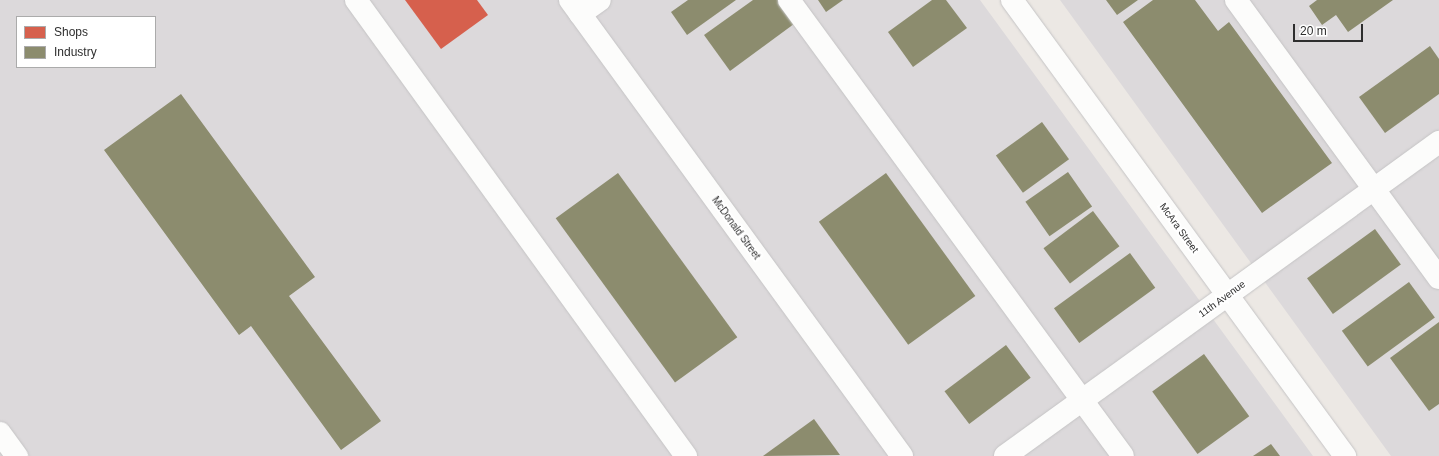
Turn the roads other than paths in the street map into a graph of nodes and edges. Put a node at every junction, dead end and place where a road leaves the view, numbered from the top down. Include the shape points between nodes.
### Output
1 (356, 0) edge
2 (600, 0) edge
3 (789, 0) edge
4 (1012, 0) edge
5 (1236, 0) edge
6 (575, 7) edge
7 (1439, 142) edge
8 (1374, 189) junction
9 (1439, 278) edge
10 (1228, 295) junction
11 (1083, 400) junction
12 (1, 437) edge
13 (17, 456) edge
14 (686, 456) edge
15 (902, 456) edge
16 (1005, 456) edge
17 (1123, 456) edge
18 (1345, 456) edge

1 - 14 street
2 - 6 street
3 - 11 street
4 - 10 street, McAra Street
5 - 8 street
6 - 15 street, McDonald Street
7 - 8 street, 11th Avenue
8 - 9 street
8 - 10 street, 11th Avenue
10 - 11 street, 11th Avenue
10 - 18 street, McAra Street
11 - 16 street, 11th Avenue
11 - 17 street
12 - 13 street

